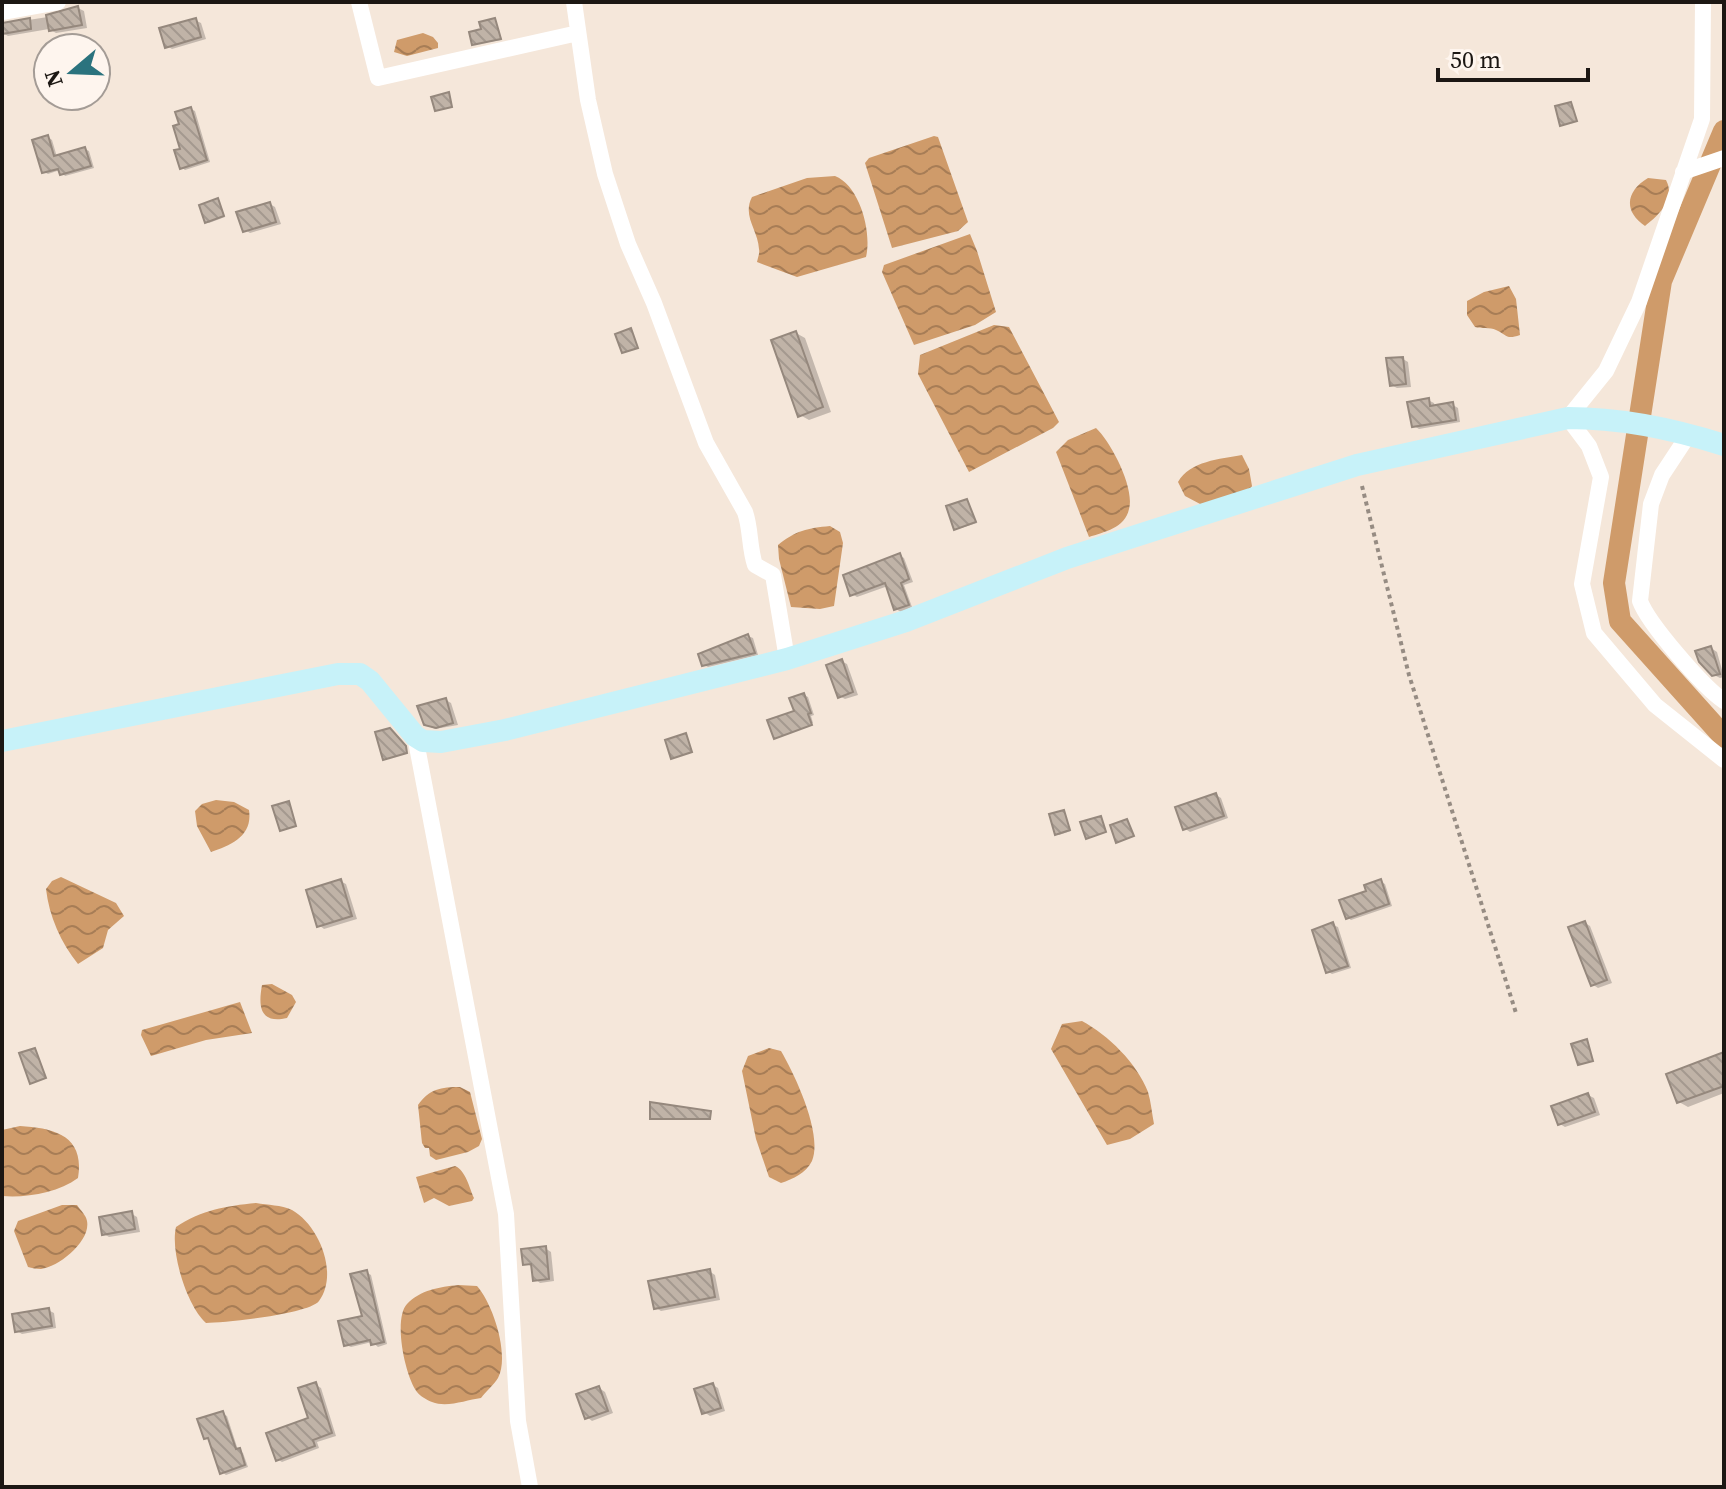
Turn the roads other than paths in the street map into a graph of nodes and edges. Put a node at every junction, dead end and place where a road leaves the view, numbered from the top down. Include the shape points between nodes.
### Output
1 (58, 2) edge
2 (359, 2) edge
3 (574, 2) edge
4 (1703, 2) edge
5 (2, 12) edge
6 (578, 33) junction
7 (1724, 158) edge
8 (1683, 172) junction
9 (1568, 418) junction
10 (1686, 433) junction
11 (1724, 445) edge
12 (787, 659) junction
13 (1724, 701) edge
14 (415, 736) junction
15 (2, 741) edge
16 (1724, 760) edge
17 (530, 1487) edge

1 - 5 street
2 - 6 street via 378,78
3 - 6 street
4 - 8 street via 1702,119
6 - 12 street via 605,174 628,244 706,443 745,512 755,565 773,575
7 - 8 street
8 - 9 street via 1639,302 1606,371
9 - 10 main road
9 - 12 main road via 1357,465 1067,558 906,621
9 - 16 street via 1589,446 1601,477 1582,584 1594,633 1655,705
10 - 11 main road
10 - 13 street via 1651,504 1640,601 1658,632
12 - 14 main road via 505,730 433,744
14 - 15 main road via 370,681 360,674 338,674
14 - 17 street via 506,1214 518,1421

